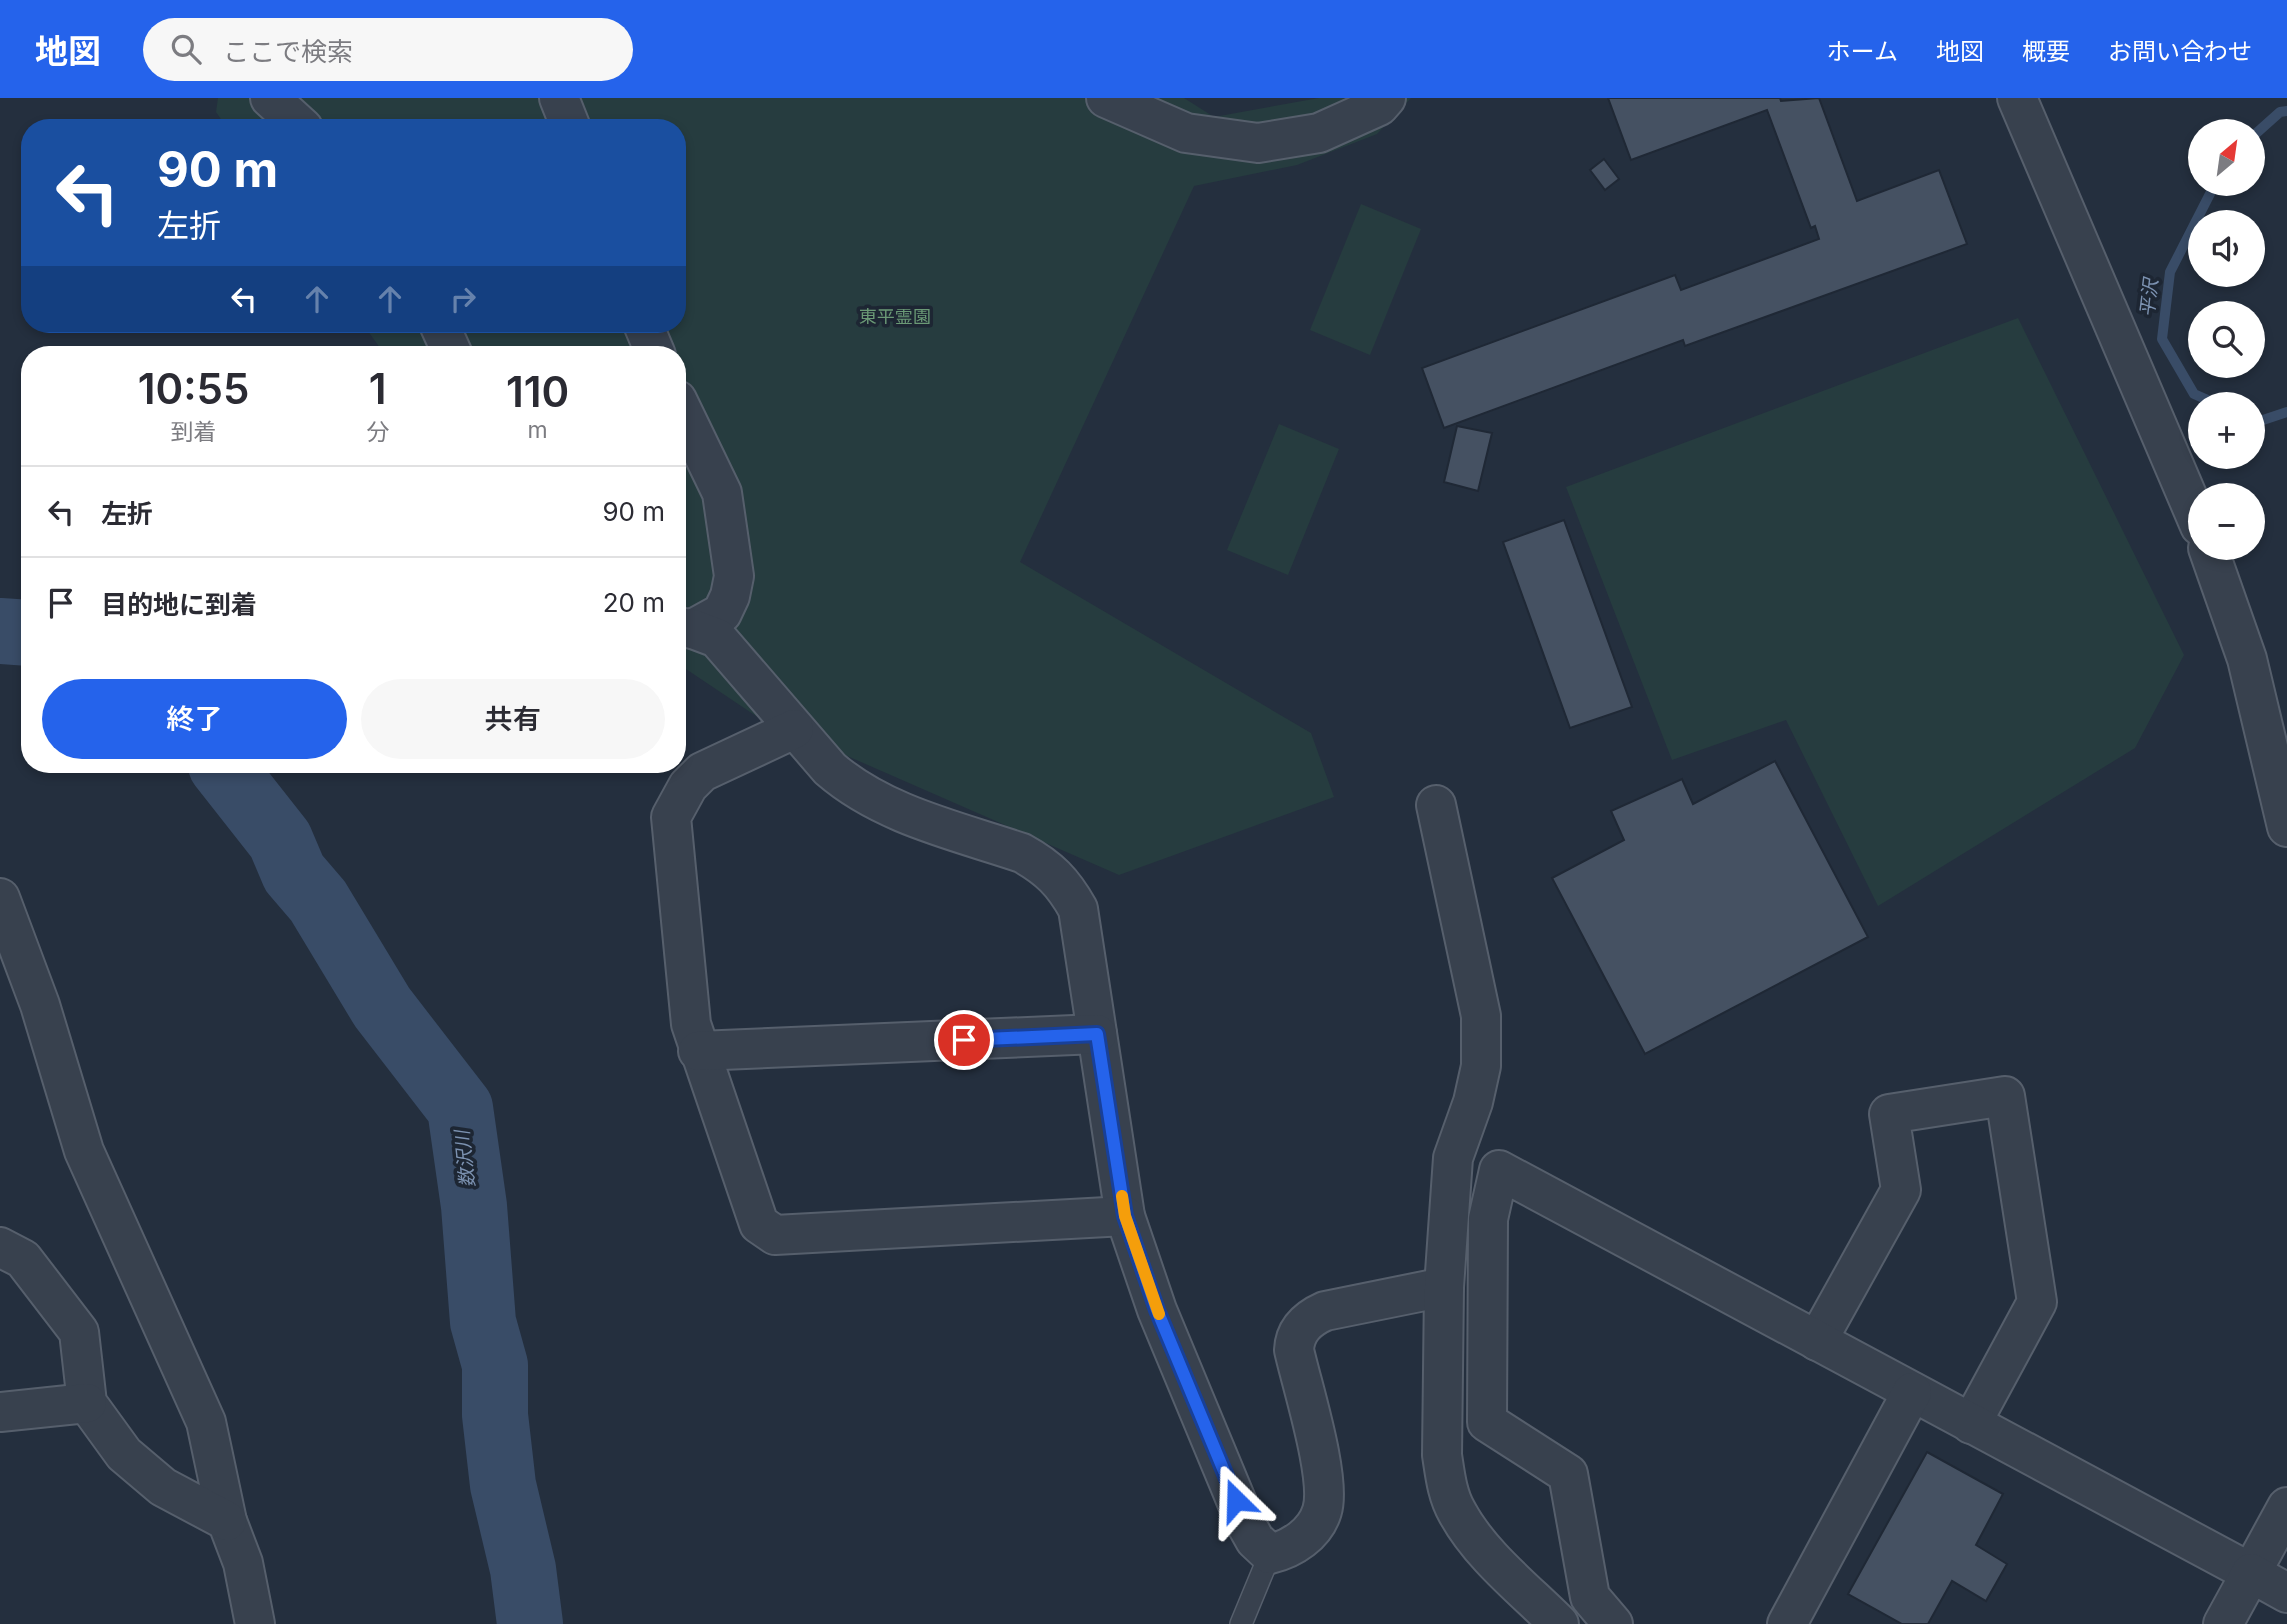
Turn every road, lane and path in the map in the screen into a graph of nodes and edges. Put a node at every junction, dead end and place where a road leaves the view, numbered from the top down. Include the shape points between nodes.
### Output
1 (270, 98) edge
2 (559, 98) edge
3 (1106, 98) edge
4 (1386, 98) edge
5 (2017, 98) edge
6 (293, 119) edge
7 (567, 119) edge
8 (686, 419) edge
9 (2188, 497) edge
10 (2211, 560) edge
11 (686, 628) edge
12 (686, 628) edge
13 (794, 729) junction
14 (1436, 805) dead end
15 (2287, 827) edge
16 (0, 898) edge
17 (1097, 1034) junction
18 (698, 1051) junction
19 (1125, 1216) junction
20 (0, 1247) edge
21 (1444, 1287) junction
22 (1817, 1341) junction
23 (1912, 1392) junction
24 (87, 1403) junction
25 (0, 1412) edge
26 (1971, 1424) junction
27 (2287, 1507) edge
28 (227, 1521) junction
29 (1270, 1554) junction
30 (2251, 1573) junction
31 (2287, 1593) edge
32 (255, 1624) edge
33 (1241, 1624) edge
34 (1559, 1624) edge
35 (1613, 1624) edge
36 (1787, 1624) edge
37 (2223, 1624) edge

1 - 6 street
2 - 7 street
3 - 4 street via 1186,133 1258,143 1319,133 1379,106
5 - 9 street
8 - 11 street via 722,493 734,576 722,613
10 - 15 street via 2247,659
12 - 13 street via 717,638
13 - 17 street via 830,769 876,802 1022,853 1045,865 1064,883 1078,909
13 - 18 street via 702,772 688,786 671,817 691,1024
14 - 21 street via 1481,1016 1481,1066 1453,1158
16 - 28 street via 40,1005 84,1151 206,1422
17 - 18 street
17 - 19 street
18 - 19 street via 759,1224 775,1235
19 - 29 street via 1157,1310 1246,1524
20 - 24 street via 23,1259 79,1332
21 - 29 street via 1325,1311 1311,1317 1295,1335 1294,1350 1324,1483 1322,1511 1290,1549
21 - 34 street via 1442,1455 1456,1511 1476,1540
22 - 23 street
22 - 26 street via 1901,1190 1889,1114 2005,1096 2037,1302
22 - 35 street via 1499,1170 1488,1220 1487,1422 1568,1474 1590,1597
23 - 26 street
23 - 36 street
24 - 25 street
24 - 28 street via 133,1462 163,1487
26 - 30 street
27 - 30 street
28 - 32 street via 243,1563
29 - 33 lane
30 - 31 street
30 - 37 street

